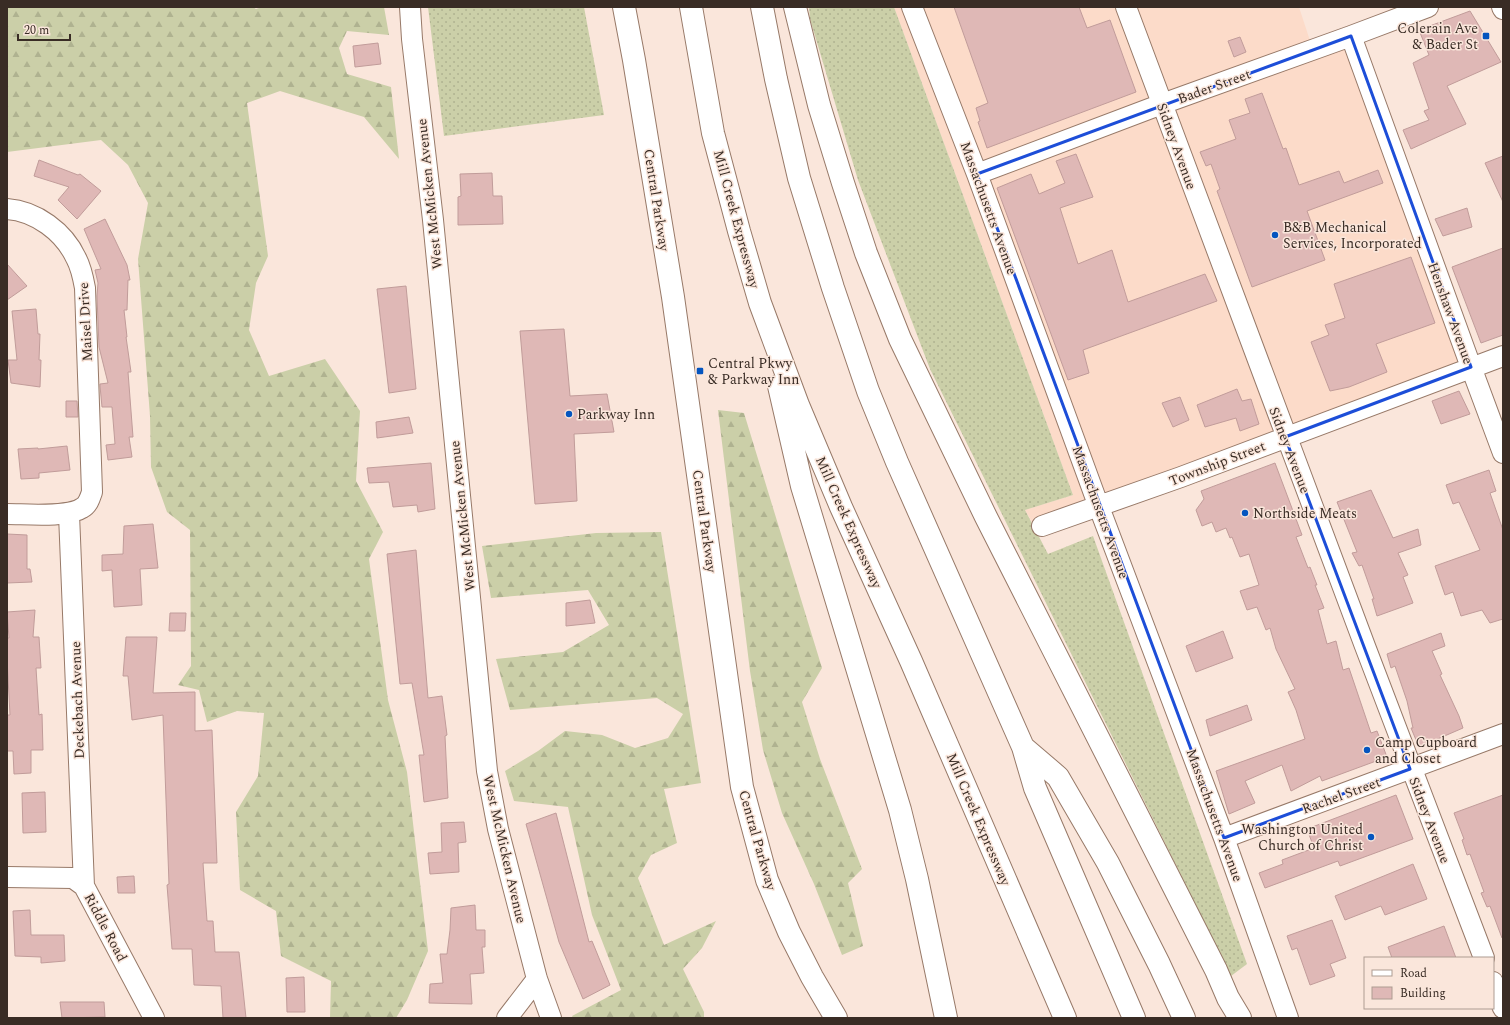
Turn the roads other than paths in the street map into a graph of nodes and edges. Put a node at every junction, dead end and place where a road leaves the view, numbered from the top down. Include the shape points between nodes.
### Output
1 (410, 7) edge
2 (624, 7) edge
3 (691, 7) edge
4 (762, 7) edge
5 (795, 7) edge
6 (912, 7) edge
7 (1126, 7) edge
8 (1428, 7) edge
9 (1351, 36) junction
10 (1162, 104) junction
11 (977, 174) junction
12 (7, 209) edge
13 (760, 303) junction
14 (1503, 356) edge
15 (1471, 368) junction
16 (1285, 437) junction
17 (1503, 453) edge
18 (1099, 507) junction
19 (7, 514) edge
20 (69, 514) junction
21 (1042, 526) dead end
22 (1503, 734) edge
23 (1023, 748) junction
24 (1410, 769) junction
25 (1224, 838) junction
26 (7, 877) edge
27 (84, 886) junction
28 (1484, 957) edge
29 (536, 979) junction
30 (1494, 985) edge
31 (1503, 1008) edge
32 (154, 1018) edge
33 (507, 1018) edge
34 (551, 1018) edge
35 (836, 1018) edge
36 (946, 1018) edge
37 (1065, 1018) edge
38 (1134, 1018) edge
39 (1184, 1018) edge
40 (1240, 1018) edge
41 (1288, 1018) edge

1 - 29 street, West McMicken Avenue via 487,771 498,829
2 - 35 main road, Central Parkway via 673,297 742,787 767,880 789,932
3 - 13 main road, Mill Creek Expressway via 713,133
4 - 23 main road via 800,178 868,391
5 - 40 main road via 819,105 842,183 900,339 986,517
6 - 11 street, Massachusetts Avenue
7 - 10 street, Sidney Avenue
8 - 9 street, Bader Street
9 - 10 street, Bader Street
9 - 15 street, Henshaw Avenue
10 - 11 street, Bader Street
10 - 16 street, Sidney Avenue
11 - 18 street, Massachusetts Avenue
12 - 20 street, Maisel Drive via 28,214 56,230 76,256 82,272 85,288 92,492 83,508
13 - 36 main road via 802,486 900,810
13 - 37 main road, Mill Creek Expressway via 798,405 838,499
14 - 15 street, Township Street
15 - 16 street, Township Street
15 - 17 street, Henshaw Avenue
16 - 18 street, Township Street
16 - 24 street, Sidney Avenue
18 - 21 street, Township Street
18 - 25 street, Massachusetts Avenue
19 - 20 street
20 - 27 street, Deckebach Avenue
22 - 24 street, Rachel Street
23 - 38 main road via 1035,788
23 - 39 main road via 1062,784 1108,863
24 - 25 street, Rachel Street
24 - 28 street, Sidney Avenue
25 - 41 street, Massachusetts Avenue
26 - 27 street, Riddle Road via 73,878
27 - 32 street, Riddle Road
29 - 33 street
29 - 34 street, West McMicken Avenue
30 - 31 street

